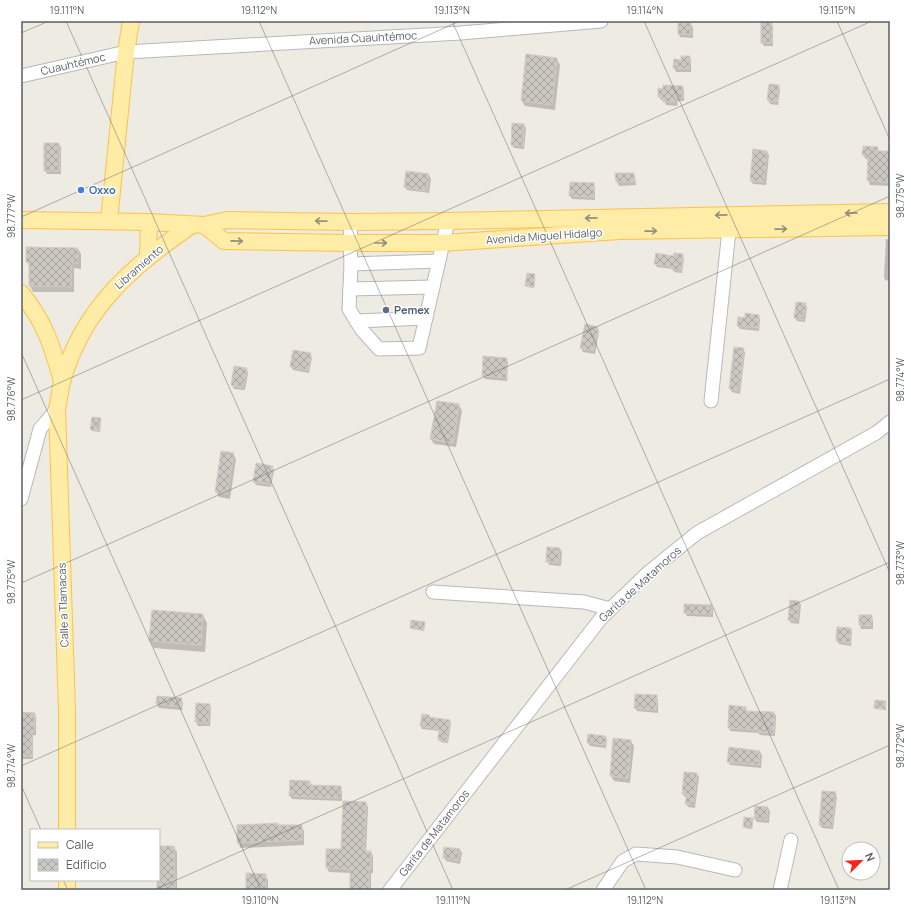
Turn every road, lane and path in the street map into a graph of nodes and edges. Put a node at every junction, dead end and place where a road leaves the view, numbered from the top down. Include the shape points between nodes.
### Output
1 (131, 21) edge
2 (601, 21) edge
3 (126, 52) junction
4 (21, 76) edge
5 (890, 212) edge
6 (21, 220) edge
7 (109, 221) junction
8 (448, 221) junction
9 (149, 222) junction
10 (351, 222) junction
11 (760, 222) junction
12 (619, 224) junction
13 (198, 225) junction
14 (890, 227) edge
15 (729, 230) junction
16 (350, 243) junction
17 (442, 243) junction
18 (148, 257) junction
19 (439, 261) junction
20 (351, 264) junction
21 (433, 287) junction
22 (350, 289) junction
23 (21, 293) edge
24 (426, 318) junction
25 (356, 321) junction
26 (62, 381) junction
27 (711, 401) dead end
28 (57, 409) junction
29 (890, 422) edge
30 (21, 500) edge
31 (433, 592) dead end
32 (610, 609) junction
33 (67, 829) edge
34 (791, 840) dead end
35 (735, 870) dead end
36 (780, 889) edge
37 (390, 890) edge
38 (603, 890) edge

1 - 3 main road
2 - 3 street, Avenida Cuauhtémoc via 461,33
3 - 4 street, Cuauhtémoc
3 - 7 main road
5 -> 11 main road, Avenida Miguel Hidalgo
6 - 7 main road, Avenida Miguel Hidalgo
7 - 9 main road, Avenida Miguel Hidalgo
8 - 10 main road, Avenida Miguel Hidalgo
12 -> 8 main road, Avenida Miguel Hidalgo
8 - 17 street
9 - 13 main road, Avenida Miguel Hidalgo
9 - 18 main road
10 -> 13 main road, Avenida Miguel Hidalgo via 227,220
10 - 16 street
11 -> 12 main road, Avenida Miguel Hidalgo
11 -> 14 main road, Avenida Miguel Hidalgo
11 - 15 main road, Avenida Miguel Hidalgo
12 -> 15 main road, Avenida Miguel Hidalgo
12 - 17 main road, Avenida Miguel Hidalgo
13 -> 16 main road, Avenida Miguel Hidalgo via 224,241
13 - 18 main road, Libramiento
15 - 27 street
16 -> 17 main road, Avenida Miguel Hidalgo
16 - 20 street
17 - 19 street
18 - 26 main road, Libramiento via 128,273 93,314 79,339
19 - 20 street
19 - 21 street
20 - 22 street
21 - 22 street
21 - 24 street
22 - 25 street via 349,309
23 - 26 main road via 42,322 52,343
24 - 25 street
24 - 25 street via 419,348 379,348
26 - 28 main road, Calle a Tlamacas
28 - 30 street via 40,430
28 - 33 main road, Calle a Tlamacas via 67,711
29 - 32 street, Garita de Matamoros via 876,433 697,533 649,572
31 - 32 street via 584,602
32 - 37 street, Garita de Matamoros
34 - 36 street
35 - 38 street via 677,857 636,854 623,861

